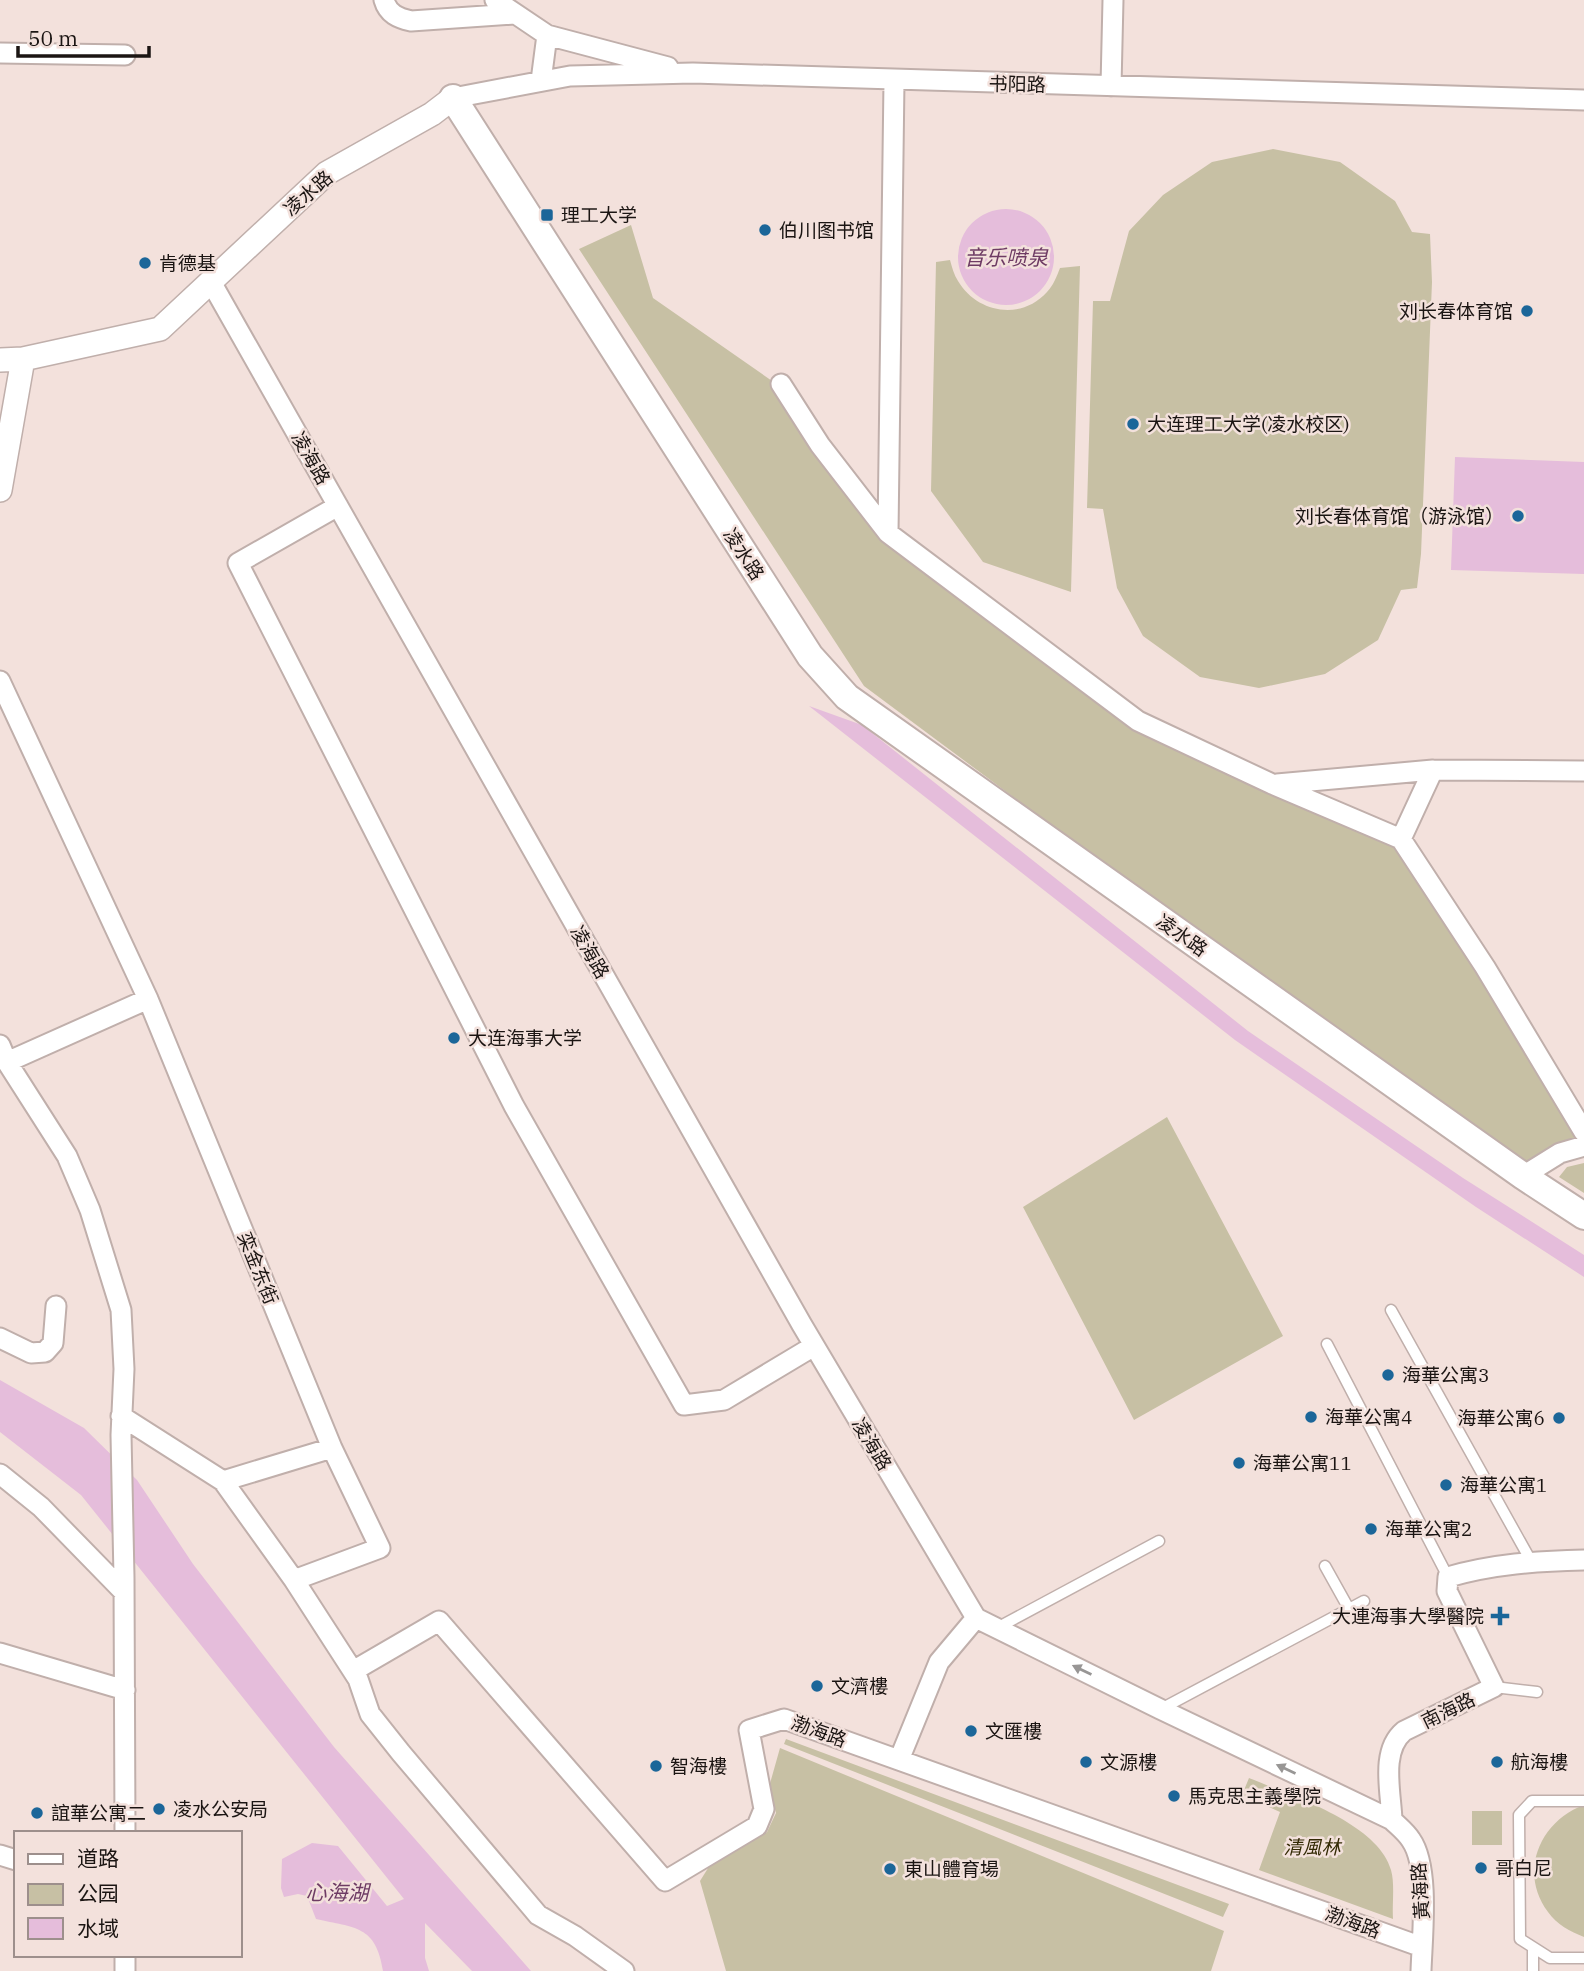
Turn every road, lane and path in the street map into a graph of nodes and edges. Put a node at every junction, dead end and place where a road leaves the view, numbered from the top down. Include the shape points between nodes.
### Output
1 (384, 0) edge
2 (495, 0) edge
3 (1113, 0) edge
4 (516, 14) junction
5 (547, 36) junction
6 (0, 53) edge
7 (125, 55) dead end
8 (693, 73) junction
9 (541, 81) junction
10 (894, 81) junction
11 (1111, 86) junction
12 (453, 98) junction
13 (1584, 100) edge
14 (211, 282) junction
15 (11, 360) edge
16 (782, 384) dead end
17 (0, 490) edge
18 (338, 506) junction
19 (888, 533) junction
20 (0, 681) edge
21 (1433, 770) junction
22 (1584, 772) edge
23 (1272, 784) junction
24 (1401, 839) junction
25 (148, 999) junction
26 (4, 1053) edge
27 (1584, 1132) edge
28 (1584, 1146) edge
29 (1523, 1176) junction
30 (1584, 1216) edge
31 (56, 1306) dead end
32 (1391, 1310) dead end
33 (0, 1338) edge
34 (1327, 1344) dead end
35 (814, 1346) junction
36 (121, 1426) junction
37 (332, 1448) junction
38 (0, 1474) edge
39 (223, 1480) junction
40 (1159, 1541) dead end
41 (1584, 1559) edge
42 (1531, 1561) junction
43 (1325, 1566) dead end
44 (1448, 1577) junction
45 (294, 1580) junction
46 (124, 1585) junction
47 (1364, 1601) dead end
48 (1349, 1609) junction
49 (976, 1618) junction
50 (996, 1628) junction
51 (0, 1653) edge
52 (353, 1671) junction
53 (1494, 1687) junction
54 (125, 1690) junction
55 (1537, 1692) dead end
56 (1160, 1709) junction
57 (899, 1760) junction
58 (1584, 1801) edge
59 (1392, 1820) junction
60 (125, 1831) edge
61 (1422, 1947) junction
62 (1533, 1948) junction
63 (1584, 1958) edge
64 (624, 1971) edge
65 (1421, 1971) edge
66 (1533, 1971) edge

1 - 4 street via 395,17 411,21
2 - 4 street
3 - 11 street
4 - 5 street
5 - 8 street
5 - 9 street
6 - 7 street
8 - 9 street, 书阳路
8 - 10 street, 书阳路
9 - 12 street, 书阳路
10 - 11 street, 书阳路
10 - 19 street
11 - 13 street, 书阳路
12 - 14 street, 凌水路 via 327,173
12 - 29 main road, 凌水路 via 810,656 847,697
14 - 15 street, 凌水路 via 160,329
14 - 18 street, 凌海路
15 - 17 street
16 - 19 street via 820,445
18 - 35 street, 凌海路
18 - 35 street via 238,563 514,1106 684,1405 724,1400
19 - 23 street via 1138,721
20 - 25 street, 栾金东街
21 - 22 street
21 - 23 street
21 - 24 street
23 - 24 street
24 - 27 street
25 - 26 street
25 - 37 street, 栾金东街
26 - 36 street via 67,1156 90,1210 121,1310
28 - 29 street via 1560,1153
29 - 30 main road, 凌水路
31 - 33 street via 53,1343 45,1352 31,1353
32 - 42 lane
34 - 44 lane
35 - 49 street, 凌海路
36 - 39 street
36 - 46 street
37 - 39 street
37 - 45 street, 栾金东街 via 380,1548
38 - 46 street
39 - 45 street
40 - 50 lane
41 - 42 street
42 - 44 street
43 - 48 lane
44 - 53 street, 南海路 via 1447,1591
45 - 52 street
46 - 54 street
47 - 48 lane
48 - 56 lane
49 - 50 street
49 - 57 street via 939,1662
56 -> 50 street
51 - 54 street
52 - 57 street, 渤海路 via 439,1621 665,1881 757,1826 764,1809 749,1730 784,1719
52 - 64 street via 370,1714 538,1915
53 - 55 lane
53 - 59 street, 南海路 via 1395,1738 1390,1762
54 - 60 street
59 -> 56 street
57 - 61 street, 渤海路
58 - 62 lane via 1532,1801 1519,1815 1520,1939
59 - 61 street, 黃海路 via 1412,1840 1419,1858
61 - 65 street, 黃海路
62 - 63 lane via 1550,1958
62 - 66 lane

